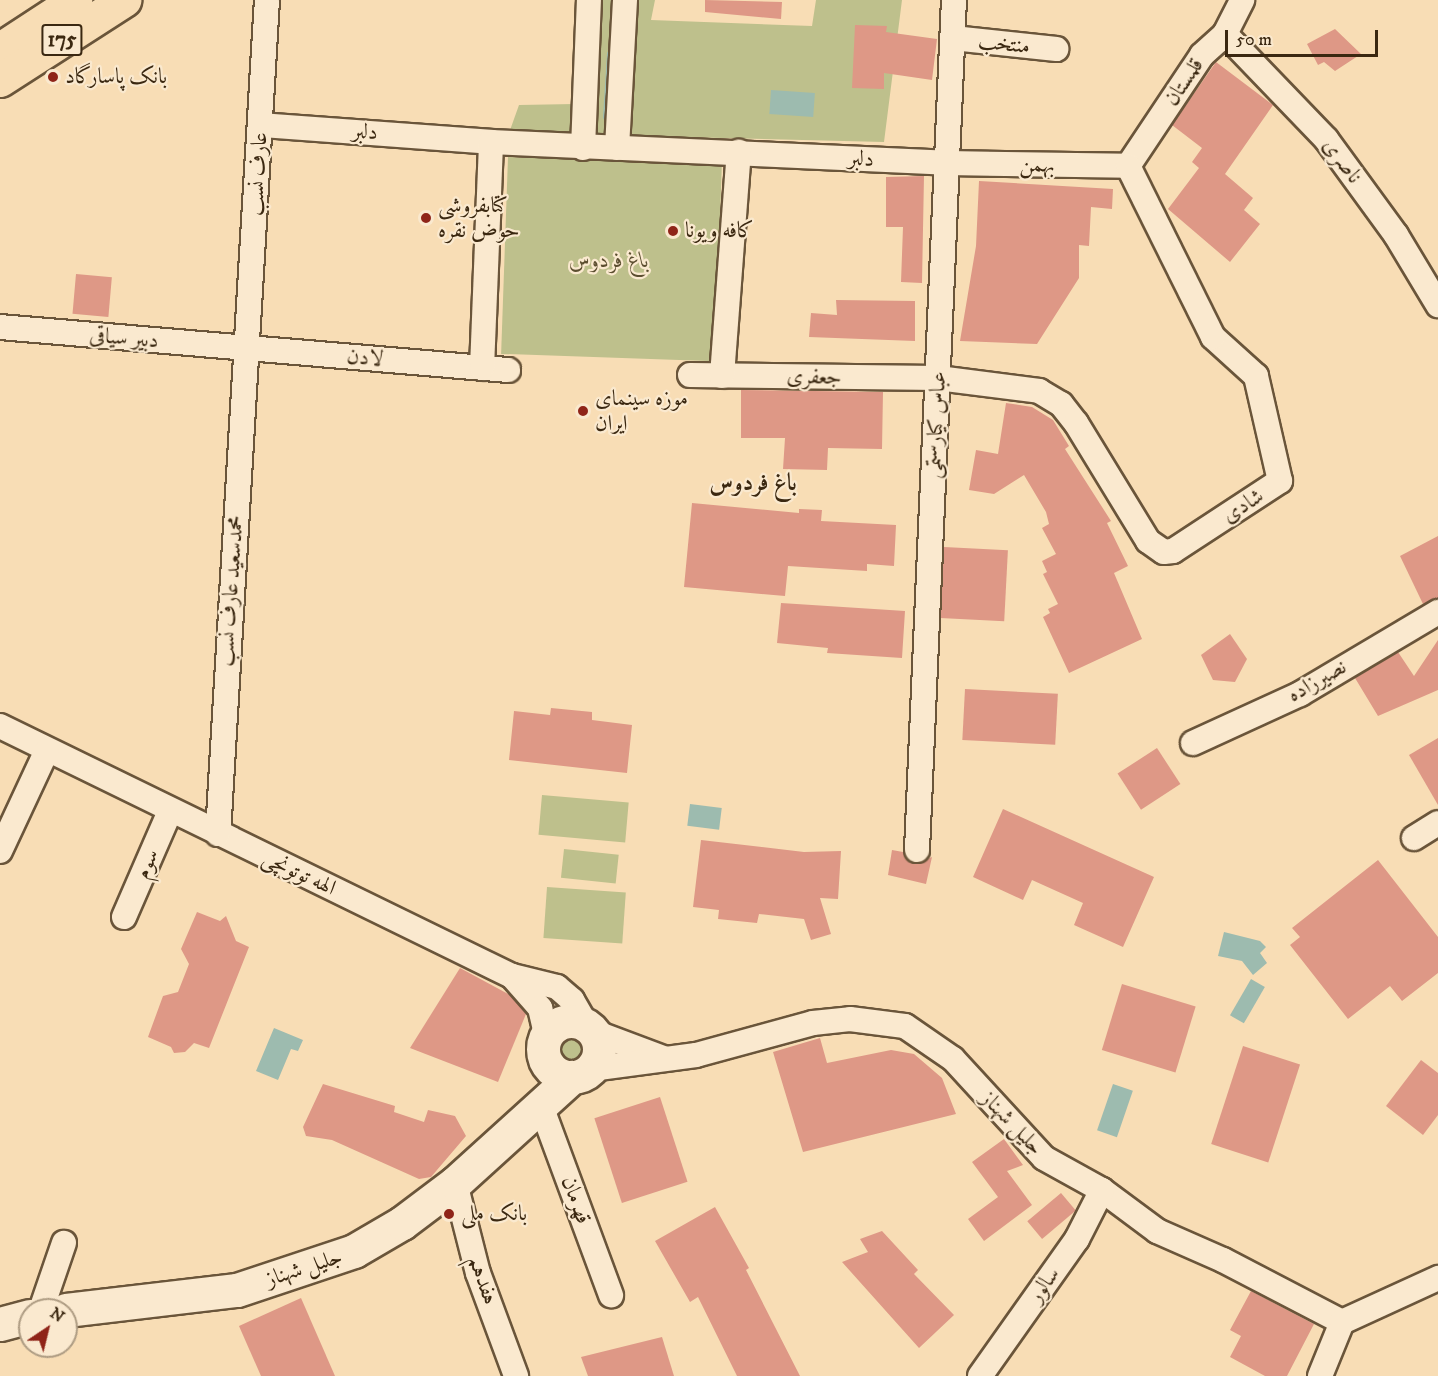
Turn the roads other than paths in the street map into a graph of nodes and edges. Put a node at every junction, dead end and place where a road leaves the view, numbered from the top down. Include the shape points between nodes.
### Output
1 (75, 0) edge
2 (124, 0) edge
3 (267, 0) edge
4 (589, 0) edge
5 (625, 0) edge
6 (954, 0) edge
7 (1242, 0) edge
8 (1225, 34) junction
9 (953, 38) junction
10 (0, 49) edge
11 (1056, 49) dead end
12 (0, 80) edge
13 (261, 125) junction
14 (480, 140) junction
15 (583, 148) junction
16 (617, 148) junction
17 (739, 152) junction
18 (947, 163) junction
19 (1128, 166) junction
20 (1438, 305) edge
21 (1, 334) edge
22 (247, 348) junction
23 (482, 368) junction
24 (508, 370) dead end
25 (690, 375) dead end
26 (722, 376) junction
27 (938, 378) junction
28 (1438, 612) edge
29 (0, 726) edge
30 (1193, 743) dead end
31 (47, 750) junction
32 (170, 811) junction
33 (1438, 823) edge
34 (218, 834) junction
35 (1414, 838) dead end
36 (917, 850) dead end
37 (0, 851) edge
38 (124, 917) dead end
39 (512, 976) junction
40 (590, 1029) junction
41 (545, 1043) junction
42 (668, 1060) junction
43 (581, 1073) junction
44 (541, 1106) junction
45 (505, 1139) junction
46 (455, 1183) junction
47 (1102, 1190) junction
48 (64, 1243) dead end
49 (1438, 1278) edge
50 (611, 1295) dead end
51 (45, 1298) edge
52 (78, 1309) edge
53 (18, 1319) edge
54 (1342, 1322) junction
55 (0, 1324) edge
56 (516, 1376) edge
57 (980, 1376) edge
58 (1320, 1376) edge

1 - 10 main road, 175
2 - 12 main road, 175
3 - 13 street, عارف نسب
4 - 15 street
5 - 16 street
6 - 9 street, عباس کیارستمی
7 - 8 street, قلمستان
8 - 19 street, قلمستان via 1202,55
8 - 20 street, ناصری via 1326,139 1396,235
9 - 11 street, منتخب
9 - 18 street, عباس کیارستمی
13 - 14 street, دلبر
13 - 22 street, عارف نسب
14 - 15 street, دلبر
14 - 23 street
15 - 16 street, دلبر
16 - 17 street, دلبر
17 - 18 street, دلبر
17 - 26 street
18 - 19 street, بهمن
18 - 27 street, عباس کیارستمی
19 - 27 street, شادی via 1213,337 1256,376 1280,481 1173,551 1164,552 1148,541 1061,404 1039,391
21 - 22 street, دبیر سیاقی
22 - 23 street, لادن
22 - 34 street, محمدسعید عارف نسب
23 - 24 street, لادن
25 - 26 street, جعفری
26 - 27 street, جعفری
27 - 36 street, عباس کیارستمی
28 - 30 street, نصیرزاده via 1300,694
29 - 31 street, الهه توتونچی
31 - 32 street, الهه توتونچی
31 - 37 street
32 - 34 street, الهه توتونچی
32 - 38 street, سوم
33 - 35 street
34 - 39 street, الهه توتونچی
39 - 40 street, الهه توتونچی via 557,987 572,1000
39 - 41 street via 540,1008
40 - 41 street via 578,1022 560,1023
40 - 42 street
40 - 43 street via 598,1055
41 - 43 street via 550,1067
41 - 45 street, جلیل شهناز
42 - 43 street, جلیل شهناز
42 - 47 street, جلیل شهناز via 813,1023 850,1019 905,1026 953,1059 1044,1158
43 - 44 street, جلیل شهناز
44 - 45 street, جلیل شهناز
44 - 50 street, قهرمان
45 - 46 street, جلیل شهناز
46 - 52 street, جلیل شهناز via 402,1223 354,1251 313,1267 237,1290
46 - 56 street, هفدهم via 478,1273
47 - 54 street, جلیل شهناز via 1157,1232 1223,1260
47 - 57 street, سالور via 1077,1239
48 - 51 street
49 - 54 street
53 - 55 street
54 - 58 street

